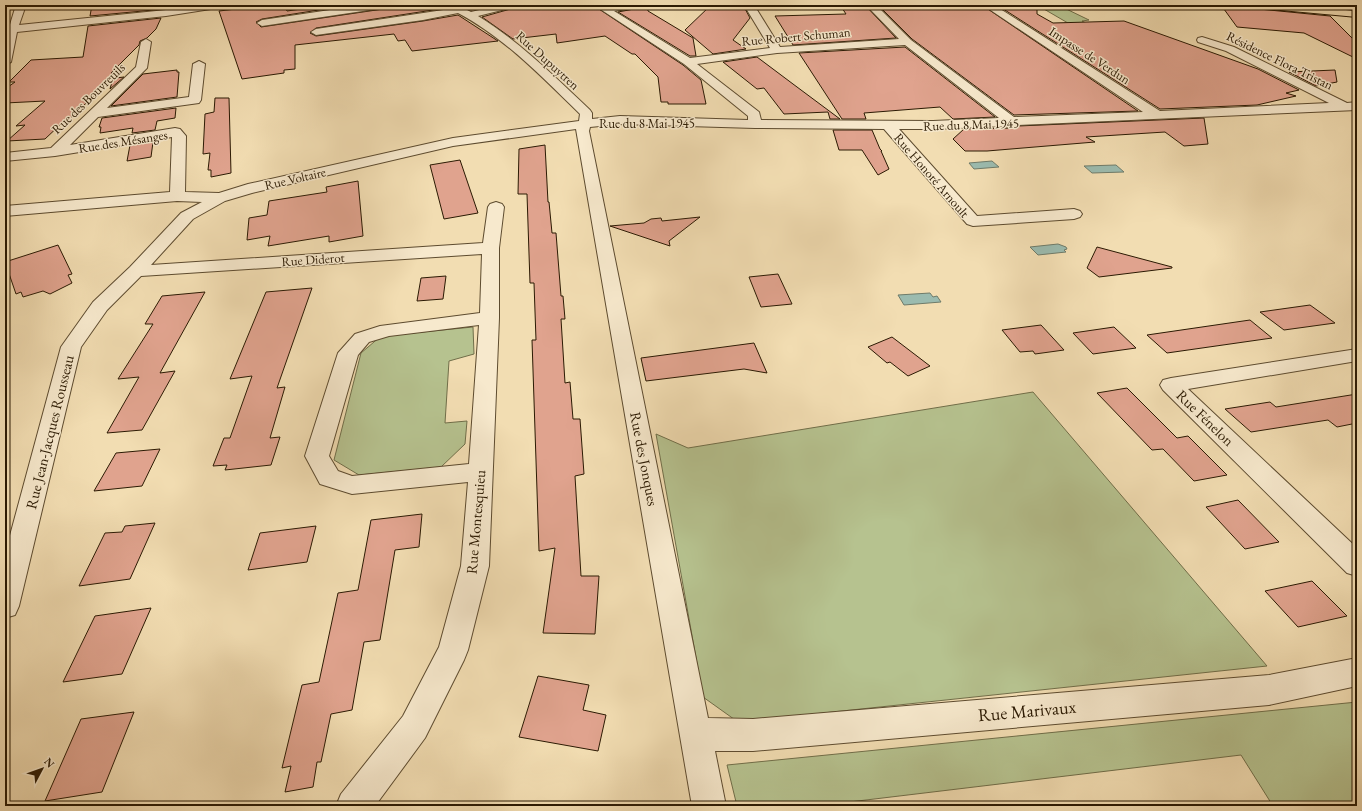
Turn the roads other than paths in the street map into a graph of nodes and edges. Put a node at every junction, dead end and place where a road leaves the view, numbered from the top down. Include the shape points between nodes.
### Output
1 (21, 5) edge
2 (217, 5) edge
3 (383, 5) edge
4 (450, 5) edge
5 (511, 5) edge
6 (634, 5) edge
7 (749, 5) edge
8 (871, 5) edge
9 (988, 5) edge
10 (1259, 5) edge
11 (602, 7) edge
12 (460, 10) junction
13 (328, 13) junction
14 (1357, 14) edge
15 (472, 15) junction
16 (262, 23) dead end
17 (13, 29) junction
18 (344, 29) junction
19 (316, 32) dead end
20 (1202, 40) dead end
21 (146, 42) dead end
22 (907, 42) junction
23 (777, 50) junction
24 (5, 62) edge
25 (688, 62) junction
26 (199, 64) dead end
27 (1353, 108) edge
28 (94, 114) junction
29 (1157, 115) junction
30 (585, 118) junction
31 (1013, 123) junction
32 (755, 124) junction
33 (888, 125) junction
34 (55, 152) junction
35 (5, 157) edge
36 (177, 196) junction
37 (220, 198) junction
38 (496, 207) dead end
39 (5, 211) edge
40 (1074, 214) dead end
41 (491, 248) junction
42 (136, 271) junction
43 (489, 318) junction
44 (1357, 355) edge
45 (480, 472) junction
46 (1357, 565) edge
47 (5, 606) edge
48 (1357, 672) edge
49 (696, 734) junction
50 (353, 806) edge
51 (709, 806) edge

1 - 17 street
2 - 17 street via 166,12 91,17
3 - 13 street
4 - 12 street, Rue Dupuytren
5 - 15 street
6 - 11 street
7 - 23 street
8 - 22 street
9 - 29 street, Impasse de Verdun
10 - 14 main road
11 - 25 street
12 - 15 street, Rue Dupuytren
12 - 18 street
13 - 16 street
13 - 18 street
15 - 30 street, Rue Dupuytren via 532,60
17 - 24 street
18 - 19 street
20 - 27 street, Résidence Flora Tristan via 1230,49
21 - 28 street, Rue des Bouvreuils via 141,68
22 - 23 street, Rue Robert Schuman
22 - 31 street
23 - 25 street, Rue Robert Schuman
25 - 32 street via 754,115
26 - 28 street via 194,100
27 - 29 street, Rue du 8 Mai 1945
28 - 34 street, Rue des Bouvreuils
29 - 31 street, Rue du 8 Mai 1945
30 - 32 street, Rue du 8 Mai 1945
30 - 37 street, Rue Voltaire via 453,142 248,189
30 - 49 street, Rue des Jonques via 583,134
31 - 33 street, Rue du 8 Mai 1945
32 - 33 street, Rue du 8 Mai 1945
33 - 40 street, Rue Honoré Arnoult via 973,221
34 - 35 street, Rue des Mésanges
34 - 36 street, Rue des Mésanges via 175,132 180,136
36 - 37 street, Rue Voltaire
36 - 39 street, Rue Voltaire
37 - 42 street, Rue Jean-Jacques Rousseau via 187,216
38 - 41 street, Rue Montesquieu
41 - 42 street, Rue Diderot
41 - 43 street, Rue Montesquieu
42 - 47 street, Rue Jean-Jacques Rousseau via 100,306 71,347
43 - 45 street, Rue Montesquieu
43 - 45 street via 387,330 362,338 348,353 317,456 329,478 352,485
44 - 46 street, Rue Fénelon via 1171,385
45 - 50 street, Rue Montesquieu via 475,566 453,650 414,727
48 - 49 street, Rue Marivaux via 1269,690 753,735
49 - 51 street, Rue des Jonques

